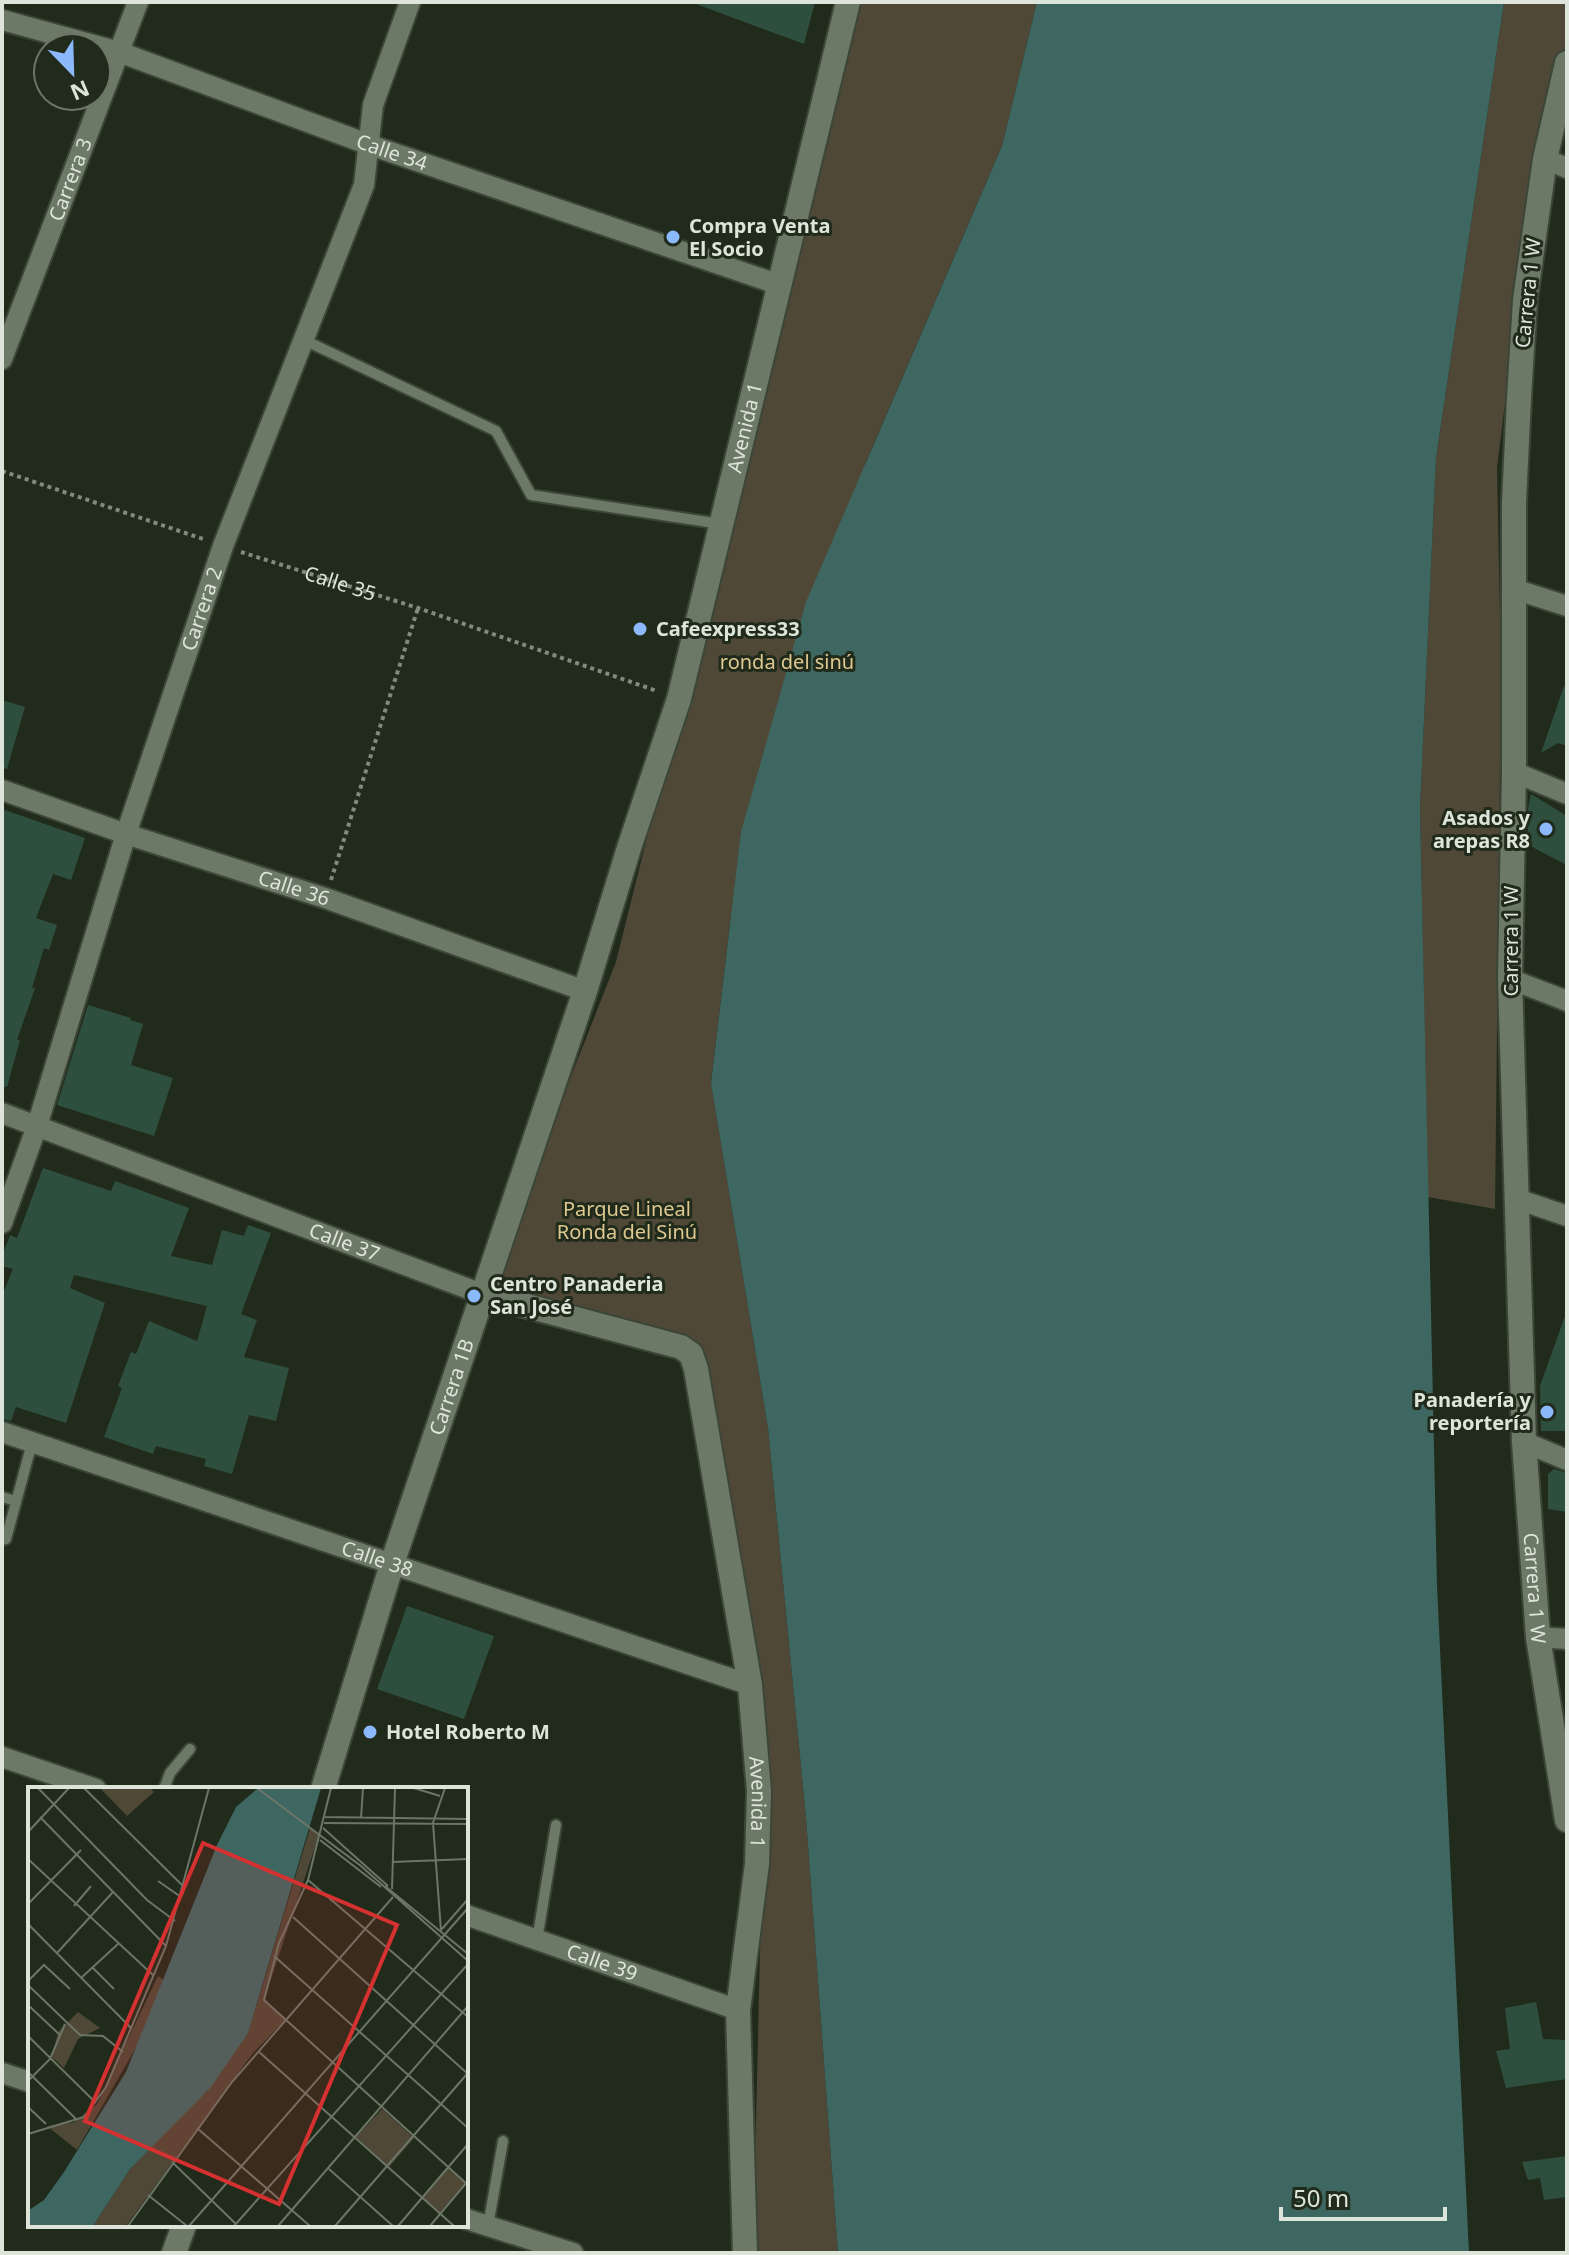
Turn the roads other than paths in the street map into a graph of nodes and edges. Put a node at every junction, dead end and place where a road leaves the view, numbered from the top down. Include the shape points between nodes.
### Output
1 (138, 2) edge
2 (410, 2) edge
3 (848, 2) edge
4 (2, 20) edge
5 (119, 52) junction
6 (1567, 63) edge
7 (370, 145) junction
8 (1556, 163) edge
9 (780, 285) junction
10 (304, 340) junction
11 (2, 359) edge
12 (721, 524) junction
13 (1514, 589) junction
14 (1567, 606) edge
15 (1514, 772) junction
16 (2, 790) edge
17 (1567, 794) edge
18 (126, 834) junction
19 (629, 848) joint
20 (1510, 979) junction
21 (585, 991) junction
22 (1567, 1001) edge
23 (2, 1113) edge
24 (37, 1126) junction
25 (1517, 1199) junction
26 (1567, 1216) edge
27 (2, 1223) edge
28 (482, 1294) junction
29 (691, 1354) joint
30 (2, 1432) edge
31 (1524, 1442) junction
32 (32, 1443) junction
33 (1567, 1460) edge
34 (2, 1497) edge
35 (16, 1501) junction
36 (2, 1540) edge
37 (392, 1564) junction
38 (1538, 1637) junction
39 (1567, 1639) edge
40 (750, 1685) junction
41 (190, 1749) dead end
42 (2, 1757) edge
43 (90, 1787) edge
44 (165, 1787) edge
45 (324, 1787) edge
46 (1567, 1820) edge
47 (556, 1825) dead end
48 (468, 1916) edge
49 (537, 1940) junction
50 (738, 2010) junction
51 (2, 2073) edge
52 (28, 2081) edge
53 (503, 2141) dead end
54 (468, 2220) edge
55 (488, 2226) junction
56 (183, 2227) edge
57 (174, 2253) edge
58 (573, 2253) edge
59 (745, 2253) edge

1 - 5 street, Carrera 3
2 - 7 street, Carrera 2 via 373,105
3 - 9 street, Avenida 1
4 - 5 street, Calle 34
5 - 7 street, Calle 34
5 - 11 street, Carrera 3
6 - 8 street, Carrera 1 W
7 - 9 street, Calle 34
7 - 10 street, Carrera 2 via 364,185
8 - 13 street, Carrera 1 W via 1525,300
9 - 12 street, Avenida 1
10 - 12 lane via 496,431 531,495
10 - 18 street, Carrera 2 via 223,546
12 - 19 street, Avenida 1 via 679,699
13 - 14 street
13 - 15 street, Carrera 1 W
15 - 17 street
15 - 20 street, Carrera 1 W
16 - 18 street, Calle 36
18 - 21 street, Calle 36
18 - 24 street, Carrera 2
19 - 21 street, Carrera 1B
20 - 22 street
20 - 25 street, Carrera 1 W
21 - 28 street, Carrera 1B
23 - 24 street, Calle 37
24 - 27 street, Carrera 2
24 - 28 street, Calle 37
25 - 26 street
25 - 31 street, Carrera 1 W
28 - 29 street, Calle 37
28 - 37 street, Carrera 1B
29 - 40 street, Avenida 1
30 - 32 street, Calle 38
31 - 33 street
31 - 38 street, Carrera 1 W
32 - 35 lane
32 - 37 street, Calle 38
34 - 35 lane
35 - 36 lane
37 - 40 street, Calle 38
37 - 45 street, Carrera 1B
38 - 39 street
38 - 46 street, Carrera 1 W
40 - 50 street, Avenida 1 via 759,1791 757,1864
41 - 44 lane
42 - 43 street
47 - 49 lane
48 - 49 street, Calle 39
49 - 50 street, Calle 39
50 - 59 street, Avenida 1
51 - 52 street
53 - 55 lane
54 - 55 street
55 - 58 street
56 - 57 street

